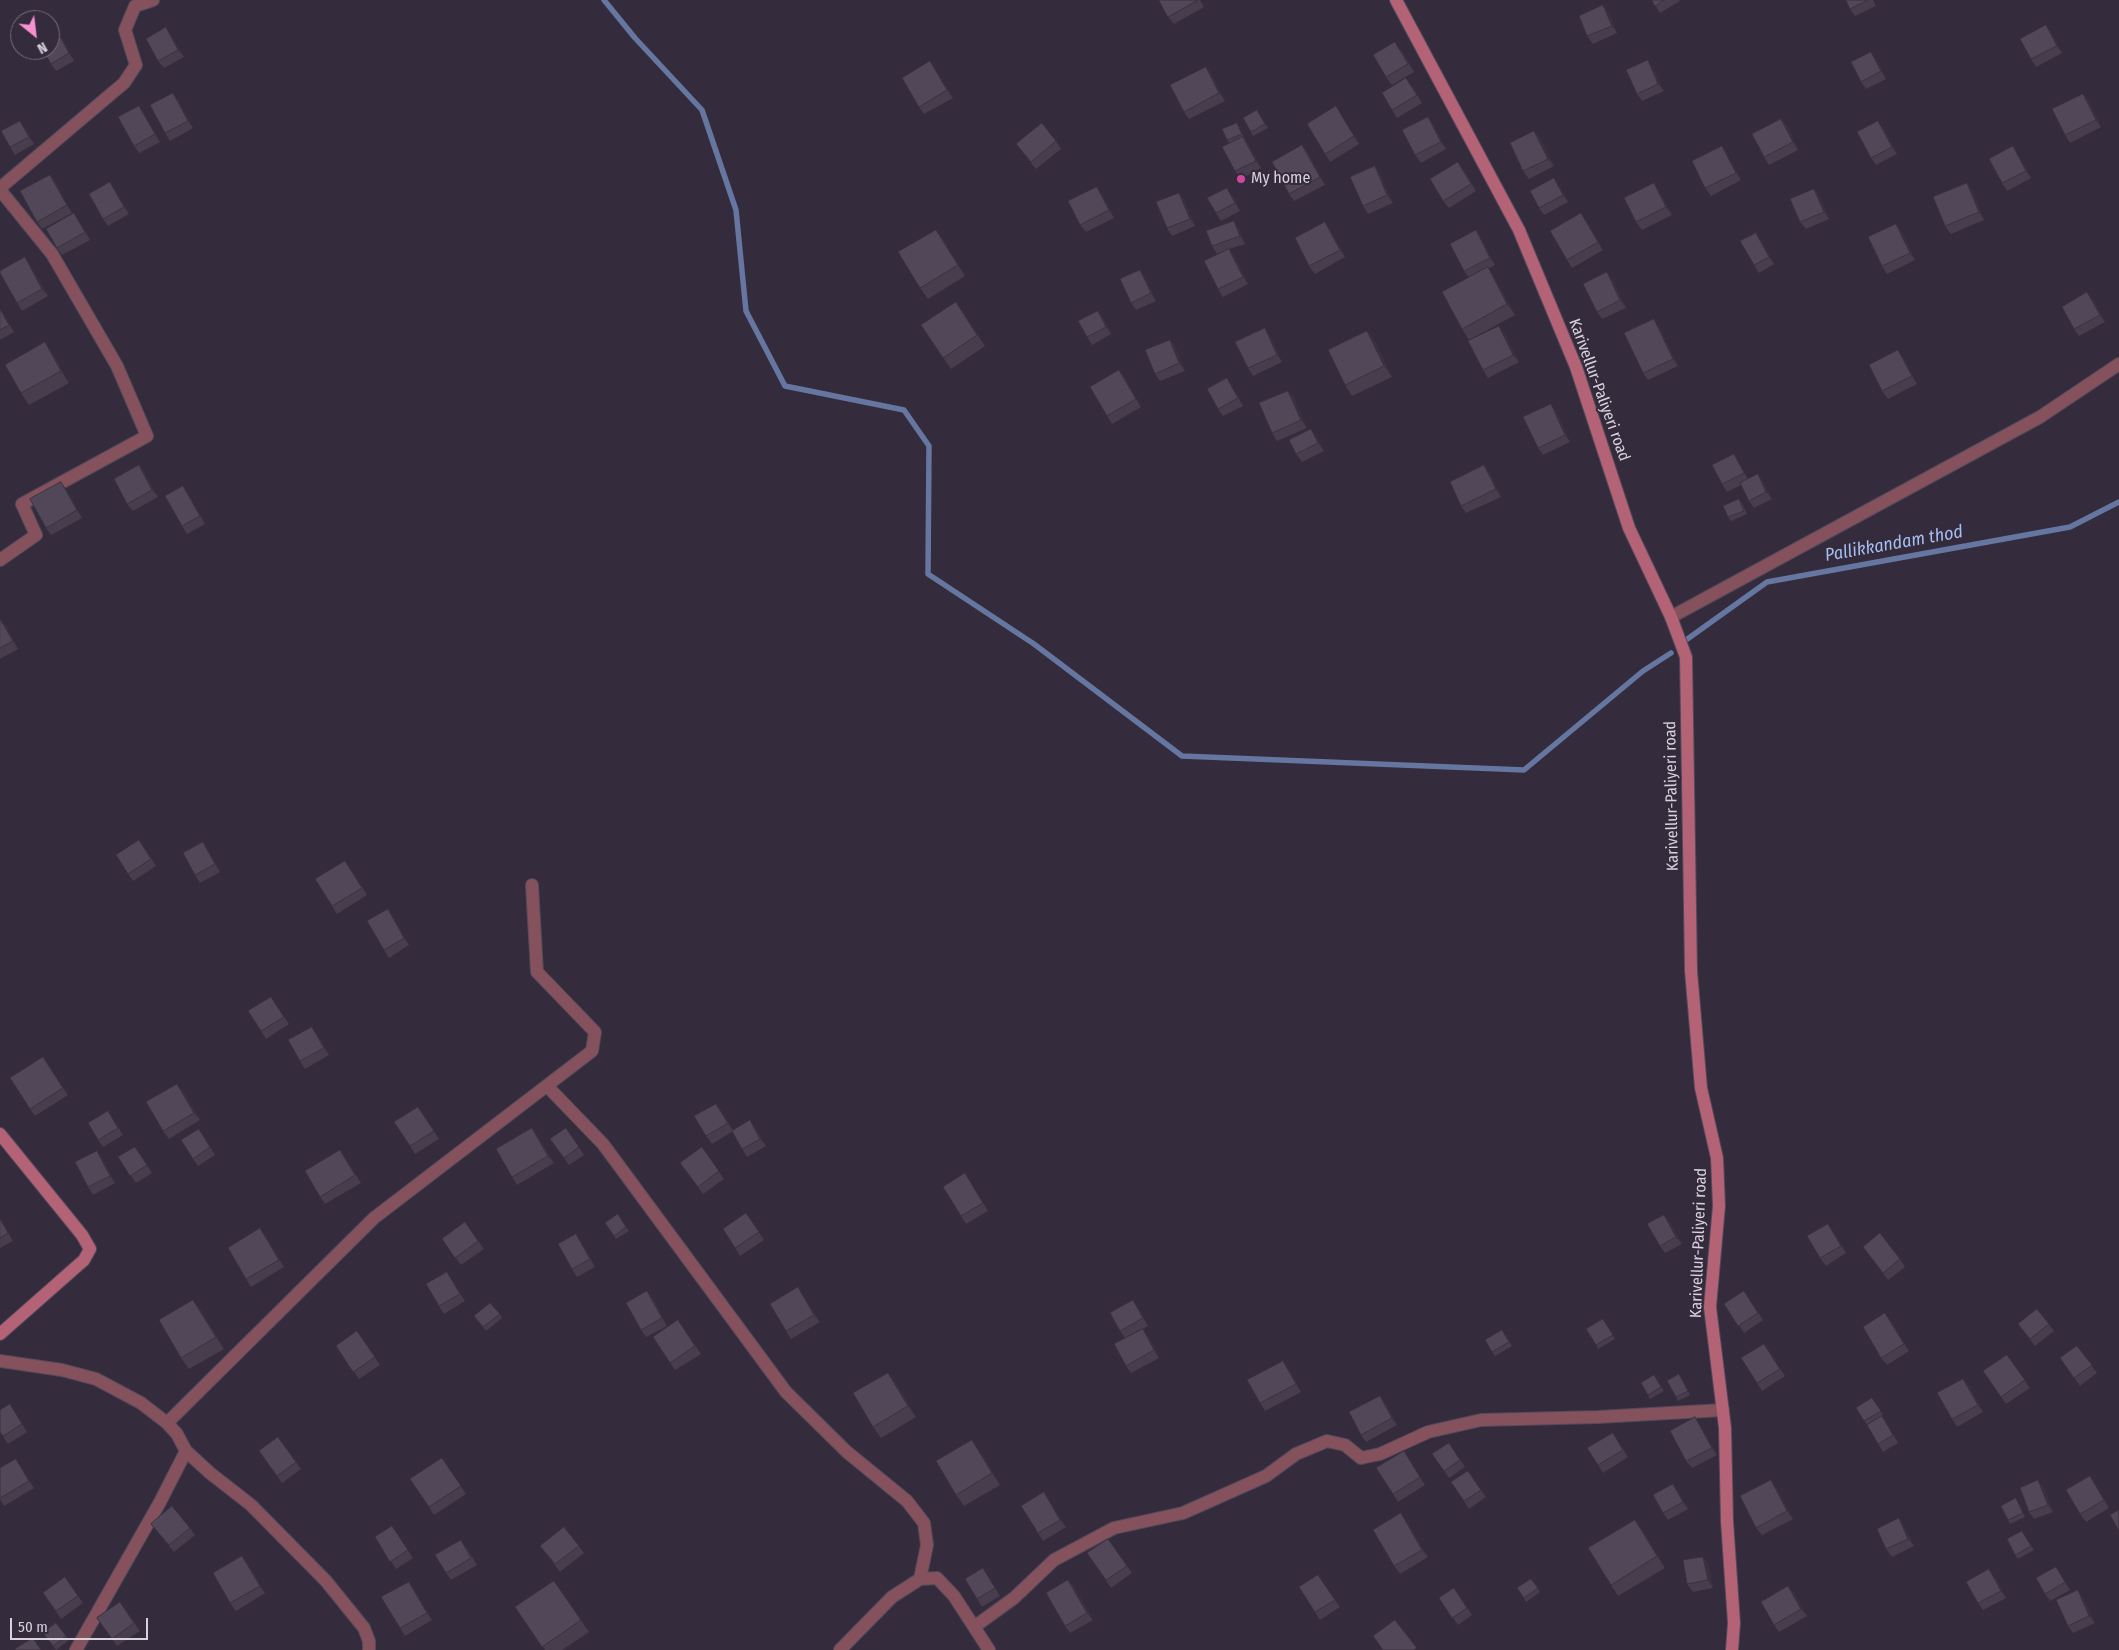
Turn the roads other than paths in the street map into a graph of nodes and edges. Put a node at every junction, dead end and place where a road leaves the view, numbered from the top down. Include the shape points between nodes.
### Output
1 (153, 0) edge
2 (1396, 0) edge
3 (0, 189) edge
4 (2119, 364) edge
5 (0, 560) edge
6 (1671, 617) junction
7 (532, 884) dead end
8 (547, 1086) junction
9 (0, 1134) edge
10 (0, 1334) edge
11 (0, 1361) edge
12 (1723, 1410) junction
13 (167, 1423) junction
14 (186, 1451) junction
15 (920, 1579) junction
16 (974, 1627) junction
17 (76, 1650) edge
18 (369, 1650) edge
19 (840, 1650) edge
20 (989, 1650) edge
21 (1732, 1650) edge

1 - 3 street via 135,6 125,30 136,65 124,83
2 - 6 street, Karivellur-Paliyeri road via 1519,230 1576,367 1629,528
3 - 5 street via 52,254 117,366 146,436 22,504 36,535
4 - 6 street via 2040,417
6 - 12 street, Karivellur-Paliyeri road via 1686,657 1691,971 1701,1088 1717,1158 1719,1206 1710,1307
7 - 8 street via 537,972 595,1032 592,1051
8 - 13 street via 374,1218
8 - 15 street via 603,1144 786,1392 847,1452 908,1501 924,1523 927,1545
9 - 10 street via 90,1249 84,1260
11 - 13 street via 62,1370 96,1379 140,1403
12 - 16 street via 1481,1420 1428,1432 1380,1454 1361,1458 1345,1445 1327,1441 1296,1454 1266,1476 1183,1513 1114,1528 1054,1560 1014,1598
12 - 21 street, Karivellur-Paliyeri road via 1734,1623
13 - 14 street
14 - 17 street
14 - 18 street via 251,1505 326,1581 364,1628
15 - 16 street via 937,1578 954,1596
15 - 19 street via 892,1597
16 - 20 street

